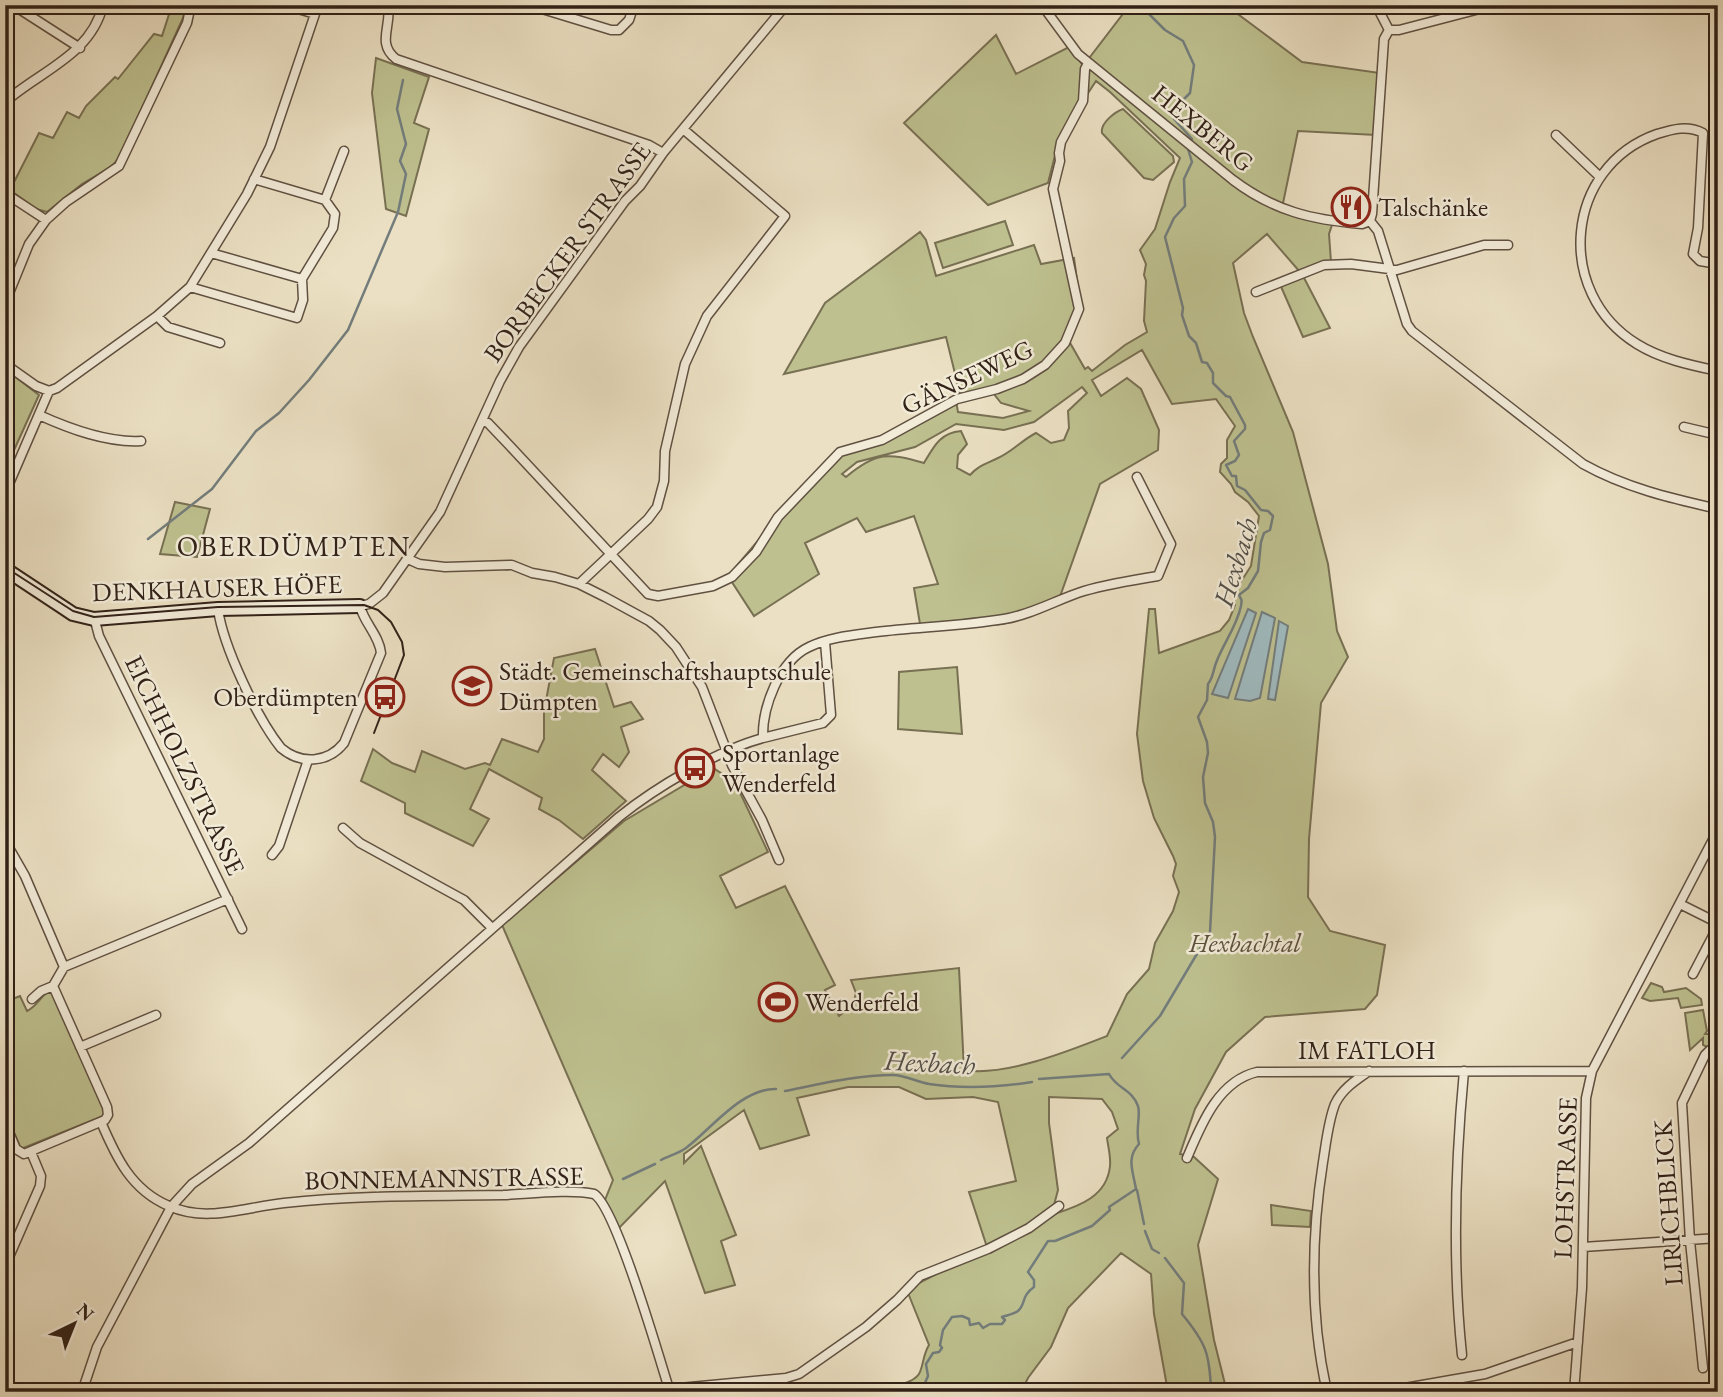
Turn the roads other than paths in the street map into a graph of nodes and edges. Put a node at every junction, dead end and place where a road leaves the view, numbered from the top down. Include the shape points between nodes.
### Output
1 (13, 5) edge
2 (103, 5) edge
3 (191, 5) edge
4 (285, 5) edge
5 (388, 5) edge
6 (530, 5) edge
7 (634, 5) edge
8 (1042, 5) edge
9 (1376, 5) edge
10 (1495, 5) edge
11 (783, 6) edge
12 (317, 9) edge
13 (1389, 30) junction
14 (80, 48) junction
15 (1088, 63) junction
16 (5, 102) edge
17 (683, 129) junction
18 (1556, 135) dead end
19 (344, 151) dead end
20 (663, 153) junction
21 (1600, 177) junction
22 (254, 179) junction
23 (5, 192) edge
24 (326, 200) junction
25 (46, 220) junction
26 (1370, 221) junction
27 (1508, 245) dead end
28 (211, 253) junction
29 (1718, 264) edge
30 (1389, 269) junction
31 (302, 279) junction
32 (190, 287) junction
33 (1256, 292) dead end
34 (5, 303) edge
35 (157, 316) junction
36 (220, 344) dead end
37 (5, 363) edge
38 (1718, 371) edge
39 (49, 391) junction
40 (39, 415) junction
41 (482, 421) junction
42 (1684, 427) dead end
43 (1718, 435) edge
44 (141, 441) dead end
45 (1137, 477) dead end
46 (5, 493) edge
47 (1718, 509) edge
48 (609, 555) junction
49 (408, 559) junction
50 (5, 569) edge
51 (579, 584) junction
52 (360, 606) junction
53 (218, 609) junction
54 (94, 618) junction
55 (825, 642) junction
56 (763, 738) junction
57 (726, 750) junction
58 (308, 761) junction
59 (342, 828) dead end
60 (1718, 830) edge
61 (5, 841) edge
62 (272, 855) dead end
63 (779, 860) dead end
64 (228, 899) junction
65 (1680, 904) junction
66 (1718, 925) edge
67 (491, 928) junction
68 (242, 929) dead end
69 (64, 967) junction
70 (1693, 974) dead end
71 (53, 986) junction
72 (32, 999) dead end
73 (156, 1015) dead end
74 (80, 1047) junction
75 (1718, 1049) edge
76 (1464, 1070) junction
77 (1369, 1071) junction
78 (1592, 1071) junction
79 (101, 1122) junction
80 (5, 1123) edge
81 (31, 1152) junction
82 (1187, 1158) dead end
83 (1059, 1206) dead end
84 (171, 1207) junction
85 (1718, 1238) edge
86 (1690, 1241) junction
87 (1583, 1247) junction
88 (5, 1266) edge
89 (1578, 1342) junction
90 (1462, 1355) dead end
91 (1703, 1368) dead end
92 (82, 1392) edge
93 (1327, 1392) edge
94 (1382, 1392) edge
95 (1574, 1392) edge

1 - 14 street
2 - 14 street
3 - 25 street via 187,23 119,166
4 - 12 street
5 - 20 street via 384,40 396,59
6 - 7 street via 611,30 619,30 629,20
8 - 15 street, HEXBERG via 1069,45
9 - 13 street
10 - 13 street
11 - 17 street, BORBECKER STRASSE
12 - 22 street via 270,147
13 - 26 street via 1384,39
14 - 16 street
15 - 26 street, HEXBERG via 1242,187 1279,208 1333,222
15 - 48 street, GÄNSEWEG via 1083,101 1061,142 1053,184 1079,309 1061,349 1023,379 957,399 882,440 840,452 778,517 732,577 713,586 649,594
17 - 20 street, BORBECKER STRASSE
17 - 48 street via 785,216 707,316 685,364 657,507
18 - 21 street
19 - 24 street
20 - 41 street, BORBECKER STRASSE via 519,347
21 - 29 street via 1628,150 1654,135 1688,128 1703,133 1693,254 1700,261
21 - 38 street via 1586,207 1579,251 1597,305 1636,344
22 - 24 street
22 - 28 street
23 - 25 street
24 - 31 street via 335,214 333,228
25 - 34 street via 29,244
26 - 30 street
27 - 30 street via 1484,245 1400,270
28 - 31 street
28 - 32 street
30 - 33 street via 1332,264
30 - 47 street via 1409,328 1572,457 1621,483
31 - 32 street via 303,300 297,317
32 - 35 street
35 - 36 street via 168,327
35 - 39 street
37 - 39 street
39 - 40 street
40 - 44 street via 70,428
40 - 46 street
41 - 48 street
41 - 49 street, BORBECKER STRASSE via 449,495
42 - 43 street
45 - 55 street via 1171,544 1158,576 1092,589 1007,619 841,636
48 - 51 street
49 - 51 street via 445,567 512,565
49 - 52 street, BORBECKER STRASSE via 379,597
50 - 54 street, DENKHAUSER HÖFE via 73,614
51 - 57 street via 649,621 676,648 702,687
52 - 53 street, DENKHAUSER HÖFE
52 - 58 street via 380,643 379,658 344,743 332,754
53 - 54 street, DENKHAUSER HÖFE
53 - 58 street via 235,663 275,740 289,754
54 - 64 street, EICHHOLZSTRASSE
55 - 56 street via 797,654 786,668 769,698 762,721
55 - 56 street via 831,715 823,723
56 - 57 street
57 - 63 street
57 - 67 street via 628,809
58 - 62 street
59 - 67 street via 360,843 464,900
60 - 65 street, LOHSTRASSE
61 - 69 street
64 - 68 street, EICHHOLZSTRASSE
64 - 69 street
65 - 66 street
65 - 78 street, LOHSTRASSE
66 - 70 street
67 - 84 street via 249,1143 192,1184
69 - 71 street
71 - 72 street
71 - 74 street
73 - 74 street
74 - 79 street via 107,1107 108,1115
75 - 86 street, LIRICHBLICK via 1705,1055 1682,1103
76 - 77 street, IM FATLOH
76 - 78 street, IM FATLOH
76 - 90 street via 1454,1246
77 - 82 street, IM FATLOH via 1263,1071 1245,1076 1211,1107
77 - 93 street via 1335,1104 1321,1175 1314,1289
78 - 87 street, LOHSTRASSE via 1586,1098
79 - 81 street
79 - 84 street via 125,1171 147,1194
80 - 81 street via 19,1152
81 - 88 street via 41,1176 38,1192
83 - 84 street, BONNEMANNSTRASSE via 988,1250 920,1276 866,1327 799,1374 669,1389 622,1248 604,1205 594,1194 284,1203 210,1215
84 - 92 street via 97,1347
85 - 86 street
86 - 87 street
86 - 91 street, LIRICHBLICK
87 - 89 street, LOHSTRASSE
89 - 94 street via 1485,1374
89 - 95 street, LOHSTRASSE

